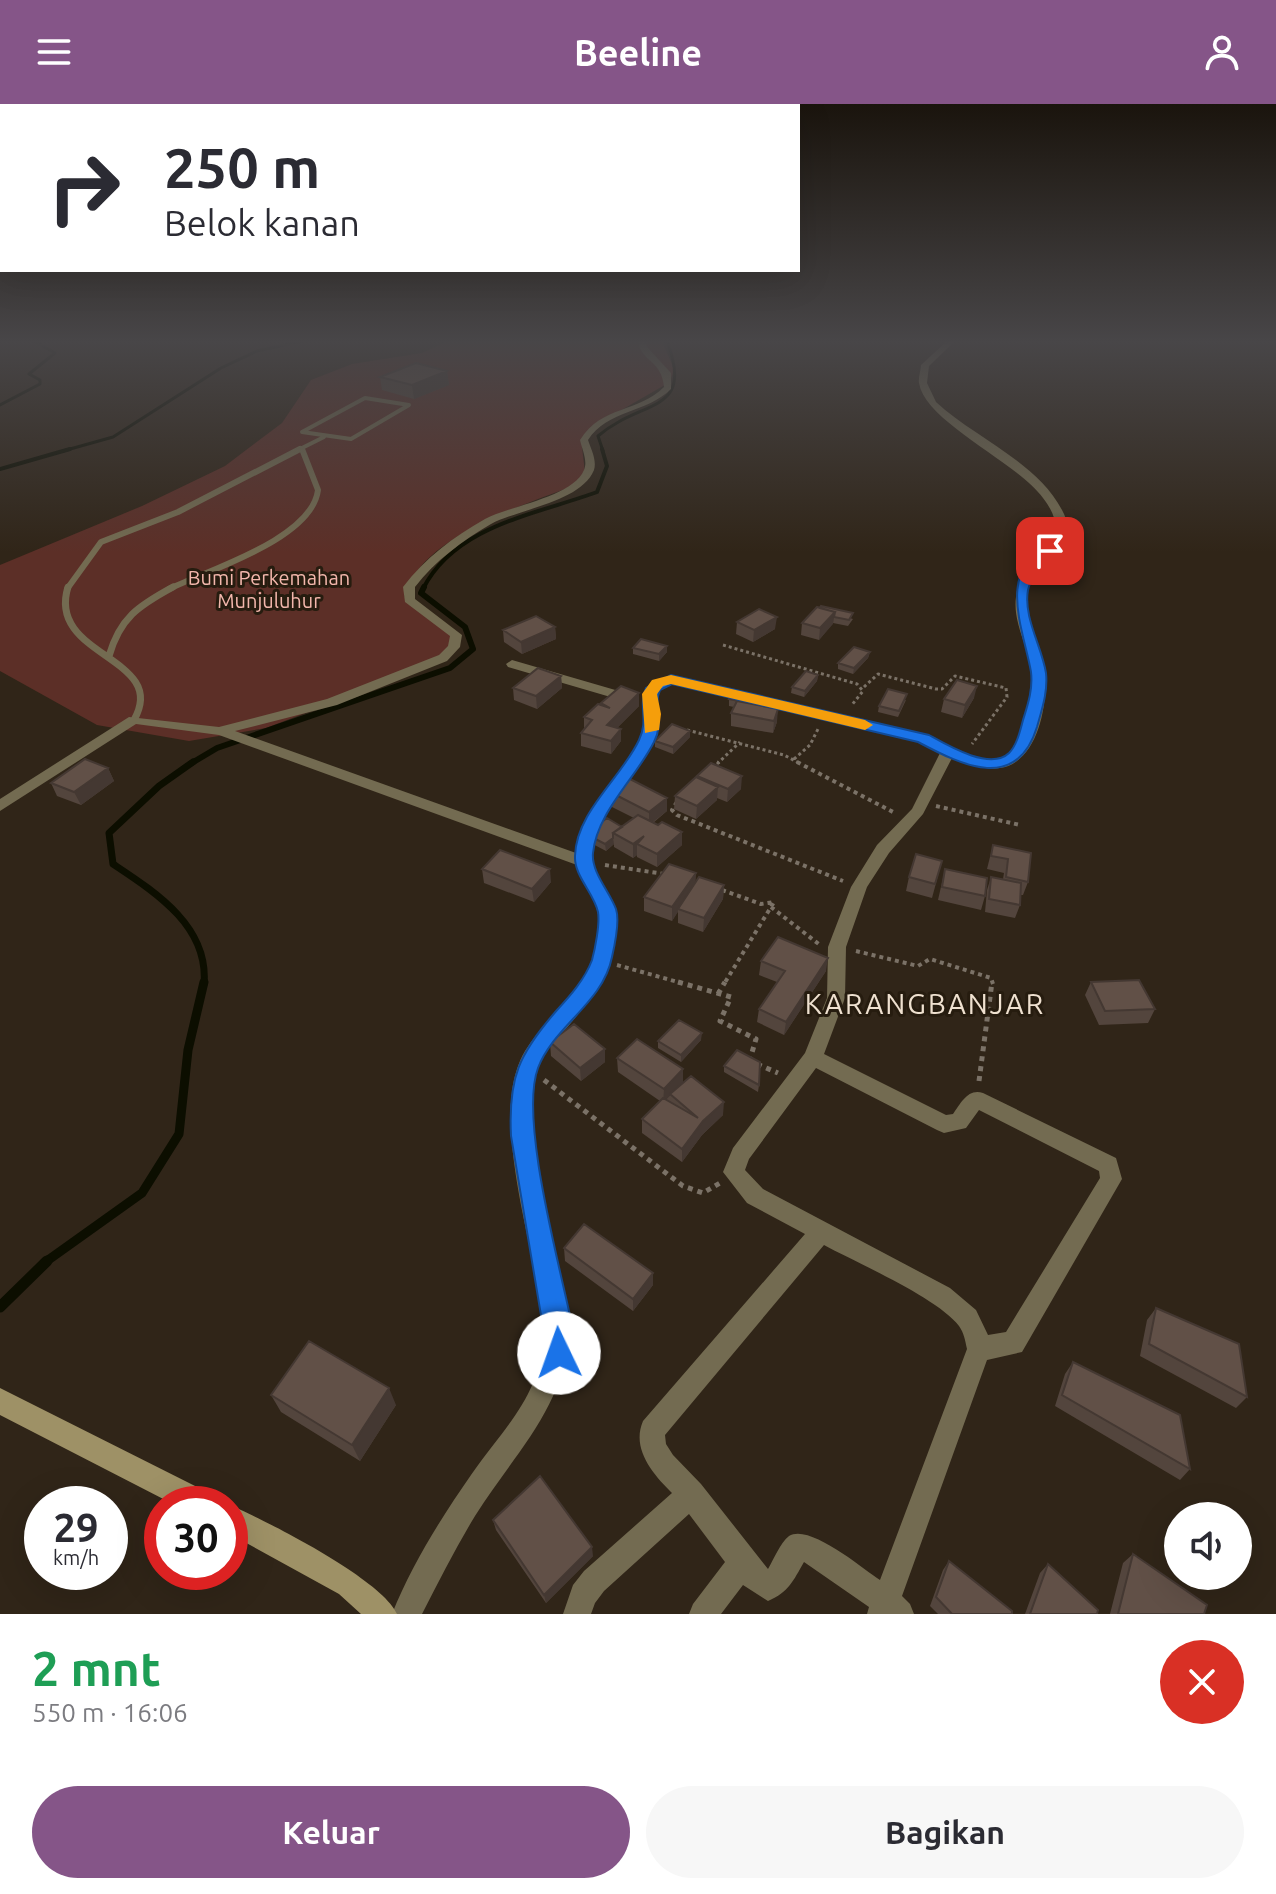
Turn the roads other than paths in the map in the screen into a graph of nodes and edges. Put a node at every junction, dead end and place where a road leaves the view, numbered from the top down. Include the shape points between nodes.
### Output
1 (340, 411) edge
2 (398, 411) edge
3 (622, 411) edge
4 (943, 411) edge
5 (324, 437) junction
6 (302, 449) junction
7 (109, 656) junction
8 (512, 664) dead end
9 (648, 699) junction
10 (134, 720) junction
11 (225, 732) junction
12 (948, 752) junction
13 (0, 806) edge
14 (584, 862) junction
15 (813, 1057) junction
16 (820, 1233) junction
17 (979, 1349) junction
18 (0, 1401) edge
19 (166, 1486) edge
20 (691, 1494) junction
21 (248, 1529) edge
22 (743, 1562) junction
23 (889, 1610) edge
24 (383, 1614) edge
25 (406, 1614) edge
26 (577, 1614) edge
27 (703, 1614) edge

1 - 5 lane via 302,432
2 - 5 lane via 351,439
3 - 11 street via 586,434 590,464 585,477 568,491 513,510 455,541 409,587 409,600 456,635 450,653 332,702
4 - 12 street via 1037,487 1060,515 1063,527 1060,540 1034,564 1022,590 1038,674 1038,697 1025,740 1017,755 998,765
5 - 6 lane
6 - 7 lane via 317,488 310,510 281,534 176,586 122,620 112,633
6 - 7 lane via 95,547 72,577 63,604 65,619 78,634
7 - 10 lane via 141,693 142,706
8 - 9 street via 614,696
9 - 12 street via 658,683 671,680 924,738
9 - 14 street via 654,722 588,834
10 - 11 street
10 - 13 street
11 - 14 street
12 - 15 street via 911,821 883,849 859,887 837,952 836,998
14 - 25 street via 608,913 602,961 583,996 527,1067 521,1100 522,1136 554,1299 559,1353 531,1415 466,1506
15 - 16 street via 740,1155 734,1172 755,1196
15 - 17 street via 944,1124 959,1122 976,1099 1108,1165 1111,1179 1013,1343
16 - 17 street via 965,1312 976,1327
16 - 20 street via 652,1430 656,1453
17 - 23 street
18 - 19 street
20 - 22 street
20 - 26 street via 594,1581
21 - 24 street via 349,1584
22 - 23 street via 768,1587 797,1547 810,1549
22 - 27 street

